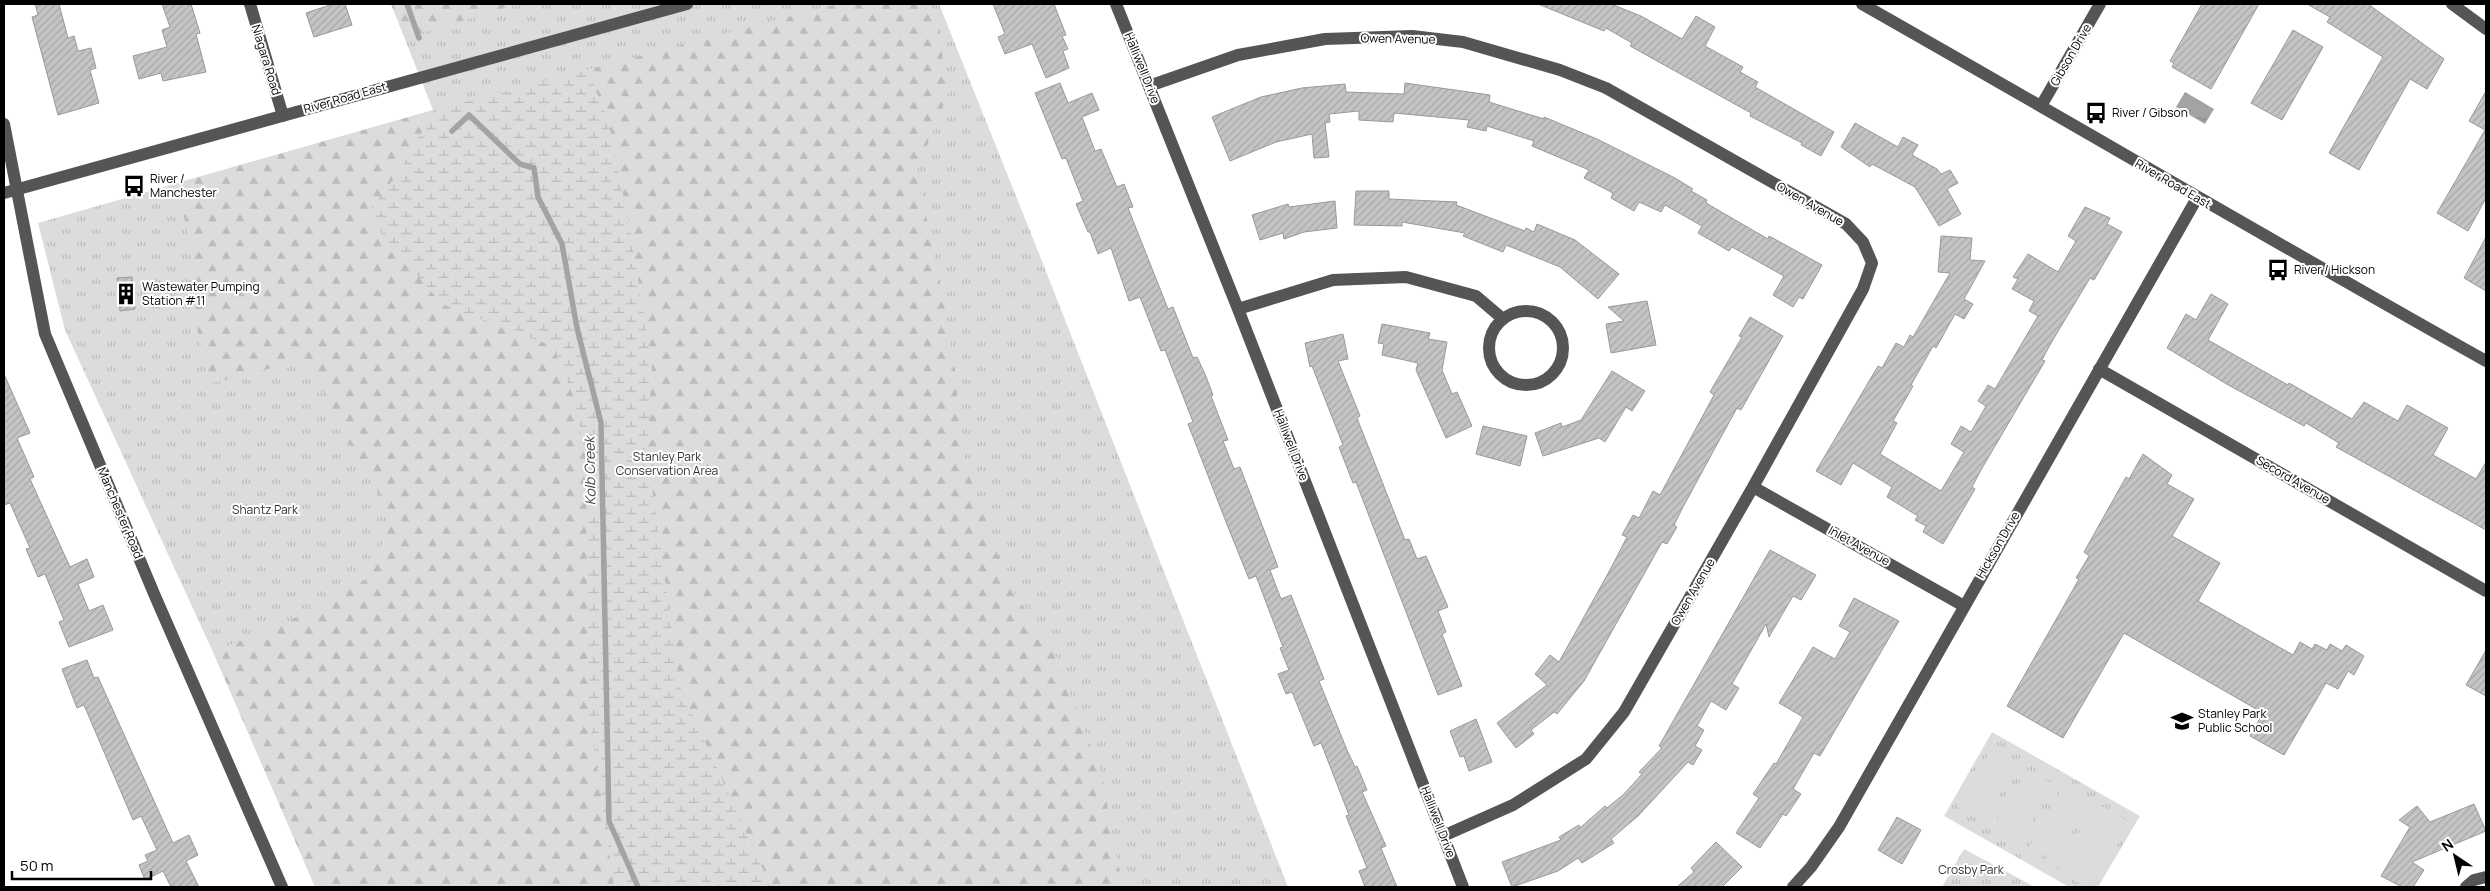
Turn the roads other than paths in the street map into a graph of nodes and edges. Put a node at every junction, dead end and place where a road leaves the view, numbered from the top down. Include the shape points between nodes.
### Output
1 (250, 4) edge
2 (686, 4) edge
3 (1116, 4) edge
4 (1862, 4) edge
5 (2100, 4) edge
6 (2452, 4) edge
7 (2486, 29) edge
8 (1149, 86) junction
9 (2041, 106) junction
10 (283, 116) junction
11 (4, 124) edge
12 (10, 191) edge
13 (2197, 198) junction
14 (1238, 308) junction
15 (1503, 319) junction
16 (2486, 361) edge
17 (2099, 369) junction
18 (1754, 487) junction
19 (2486, 591) edge
20 (1964, 606) junction
21 (1443, 836) junction
22 (2486, 877) edge
23 (282, 887) edge
24 (1463, 887) edge
25 (1793, 887) edge
26 (2466, 887) edge

1 - 10 street, Niagara Road
2 - 10 street, River Road East
3 - 8 street, Halliwell Drive
4 - 9 street, River Road East
5 - 9 street, Gibson Drive
6 - 7 street
8 - 14 street, Halliwell Drive
8 - 18 street, Owen Avenue via 1238,55 1325,39 1412,36 1463,42 1560,70 1606,88 1846,224 1863,242 1872,263 1863,290
9 - 13 street, River Road East
10 - 12 street, River Road East
11 - 12 street, Manchester Road
12 - 23 street, Manchester Road via 45,334
13 - 16 street, River Road East
13 - 17 street, Hickson Drive
14 - 15 street via 1333,280 1406,277 1476,296
14 - 21 street, Halliwell Drive
15 - 15 street via 1494,329 1489,351 1492,364 1504,378 1530,386 1553,375 1564,350 1562,337 1553,323 1543,315 1526,311
17 - 19 street, Secord Avenue
17 - 20 street, Hickson Drive
18 - 20 street, Inlet Avenue
18 - 21 street, Owen Avenue via 1624,712 1586,758 1513,805
20 - 25 street, Hickson Drive via 1839,827
21 - 24 street, Halliwell Drive
22 - 26 street via 2474,880

